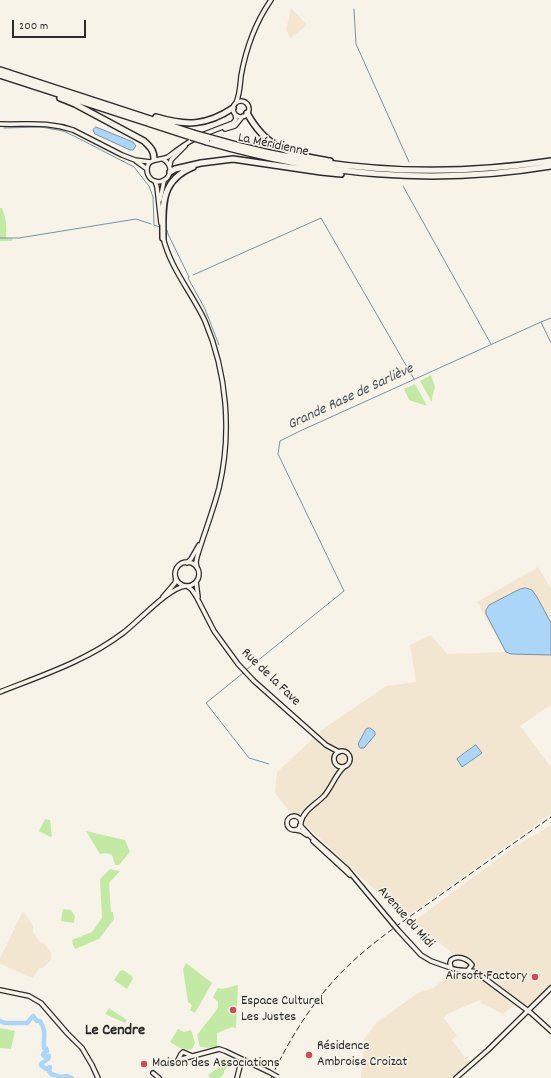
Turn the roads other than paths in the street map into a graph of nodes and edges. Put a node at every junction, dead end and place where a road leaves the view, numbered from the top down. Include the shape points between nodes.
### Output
1 (271, 0) edge
2 (0, 74) edge
3 (241, 84) junction
4 (244, 102) junction
5 (235, 108) junction
6 (123, 110) junction
7 (245, 115) junction
8 (0, 125) edge
9 (192, 135) junction
10 (209, 140) junction
11 (163, 159) junction
12 (223, 159) junction
13 (135, 160) junction
14 (152, 160) junction
15 (551, 161) edge
16 (170, 165) junction
17 (551, 166) edge
18 (147, 169) junction
19 (373, 169) junction
20 (170, 172) junction
21 (376, 175) junction
22 (155, 181) junction
23 (164, 181) junction
24 (160, 205) junction
25 (163, 238) junction
26 (206, 529) junction
27 (187, 562) junction
28 (197, 568) junction
29 (176, 578) junction
30 (196, 582) junction
31 (187, 586) junction
32 (157, 604) junction
33 (208, 620) junction
34 (0, 692) edge
35 (326, 745) junction
36 (339, 752) junction
37 (334, 757) junction
38 (336, 765) junction
39 (344, 767) junction
40 (334, 780) junction
41 (311, 807) junction
42 (296, 816) junction
43 (300, 823) junction
44 (296, 830) junction
45 (359, 884) junction
46 (451, 960) junction
47 (438, 963) junction
48 (472, 964) junction
49 (451, 968) junction
50 (468, 970) junction
51 (476, 972) junction
52 (551, 988) edge
53 (0, 990) edge
54 (528, 1011) junction
55 (551, 1031) edge
56 (488, 1050) junction
57 (184, 1057) dead end
58 (243, 1060) junction
59 (153, 1074) dead end
60 (279, 1077) edge
61 (98, 1078) edge
62 (159, 1078) edge
63 (237, 1078) edge
64 (453, 1078) edge
65 (456, 1078) edge

1 - 3 main road via 250,38
2 - 6 highway, La Méridienne
2 - 9 highway, La Méridienne
2 - 14 highway via 75,104 131,133 151,148 154,152
3 - 4 main road
3 - 5 main road
4 - 5 main road via 241,101
4 - 7 main road via 248,106
5 - 6 highway via 204,121 184,124
5 - 7 main road via 239,116
5 - 11 main road via 235,121 230,125 207,132
6 - 9 highway, La Méridienne
7 - 16 main road via 235,126 208,133 184,146
7 - 19 highway via 266,139 289,152
8 - 13 main road via 47,124 63,127
9 - 10 highway, La Méridienne, bridge
10 - 19 highway, La Méridienne via 309,162
10 - 21 highway, La Méridienne via 288,163
11 - 14 main road
11 - 16 main road
12 - 20 highway via 181,167
12 - 21 highway via 321,172
12 - 25 highway via 186,170 173,180 164,198
13 - 14 main road
13 - 18 main road
14 - 18 main road
15 - 19 highway, La Méridienne via 451,171
16 - 20 main road
17 - 21 highway, La Méridienne via 452,176
18 - 22 main road
20 - 23 main road
22 - 23 main road
22 - 24 main road
23 - 24 main road
24 - 25 main road
25 - 26 main road via 170,260 205,322 216,352 223,384 225,454 219,487
26 - 27 main road
26 - 28 main road via 197,557
27 - 28 main road
27 - 29 main road via 178,567
28 - 30 main road via 199,575
29 - 31 main road via 180,584
29 - 32 main road via 175,583
30 - 31 main road
30 - 33 main road, Rue de la Fave via 198,595
31 - 32 main road via 173,591
31 - 33 main road, Rue de la Fave via 196,596
32 - 34 main road via 98,650
33 - 35 main road, Rue de la Fave via 242,669
35 - 36 main road, Rue de la Fave
35 - 37 main road, Rue de la Fave
36 - 37 main road
36 - 39 main road via 344,752 349,757 348,764
37 - 38 main road
38 - 39 main road
38 - 40 main road
39 - 40 main road
40 - 41 main road via 324,795
41 - 42 main road
41 - 43 main road
42 - 43 main road
42 - 44 main road via 289,818 287,824 290,829
43 - 44 main road
43 - 45 main road, Avenue du Midi via 311,837 338,859
44 - 45 main road, Avenue du Midi via 302,831
45 - 47 main road, Avenue du Midi, bridge via 421,955
46 - 47 main road, Avenue du Midi
46 - 48 main road, Avenue du Midi via 460,958
46 - 49 main road
47 - 49 main road, Avenue du Midi
48 - 50 main road
48 - 51 main road
49 - 50 main road, Avenue du Midi
50 - 51 main road
51 - 54 main road
52 - 54 main road
53 - 61 main road via 30,996 41,1003 82,1048
54 - 55 main road
54 - 56 main road
56 - 64 main road
56 - 65 main road
57 - 58 main road via 214,1051
58 - 60 main road, bridge
58 - 63 main road
59 - 62 main road

